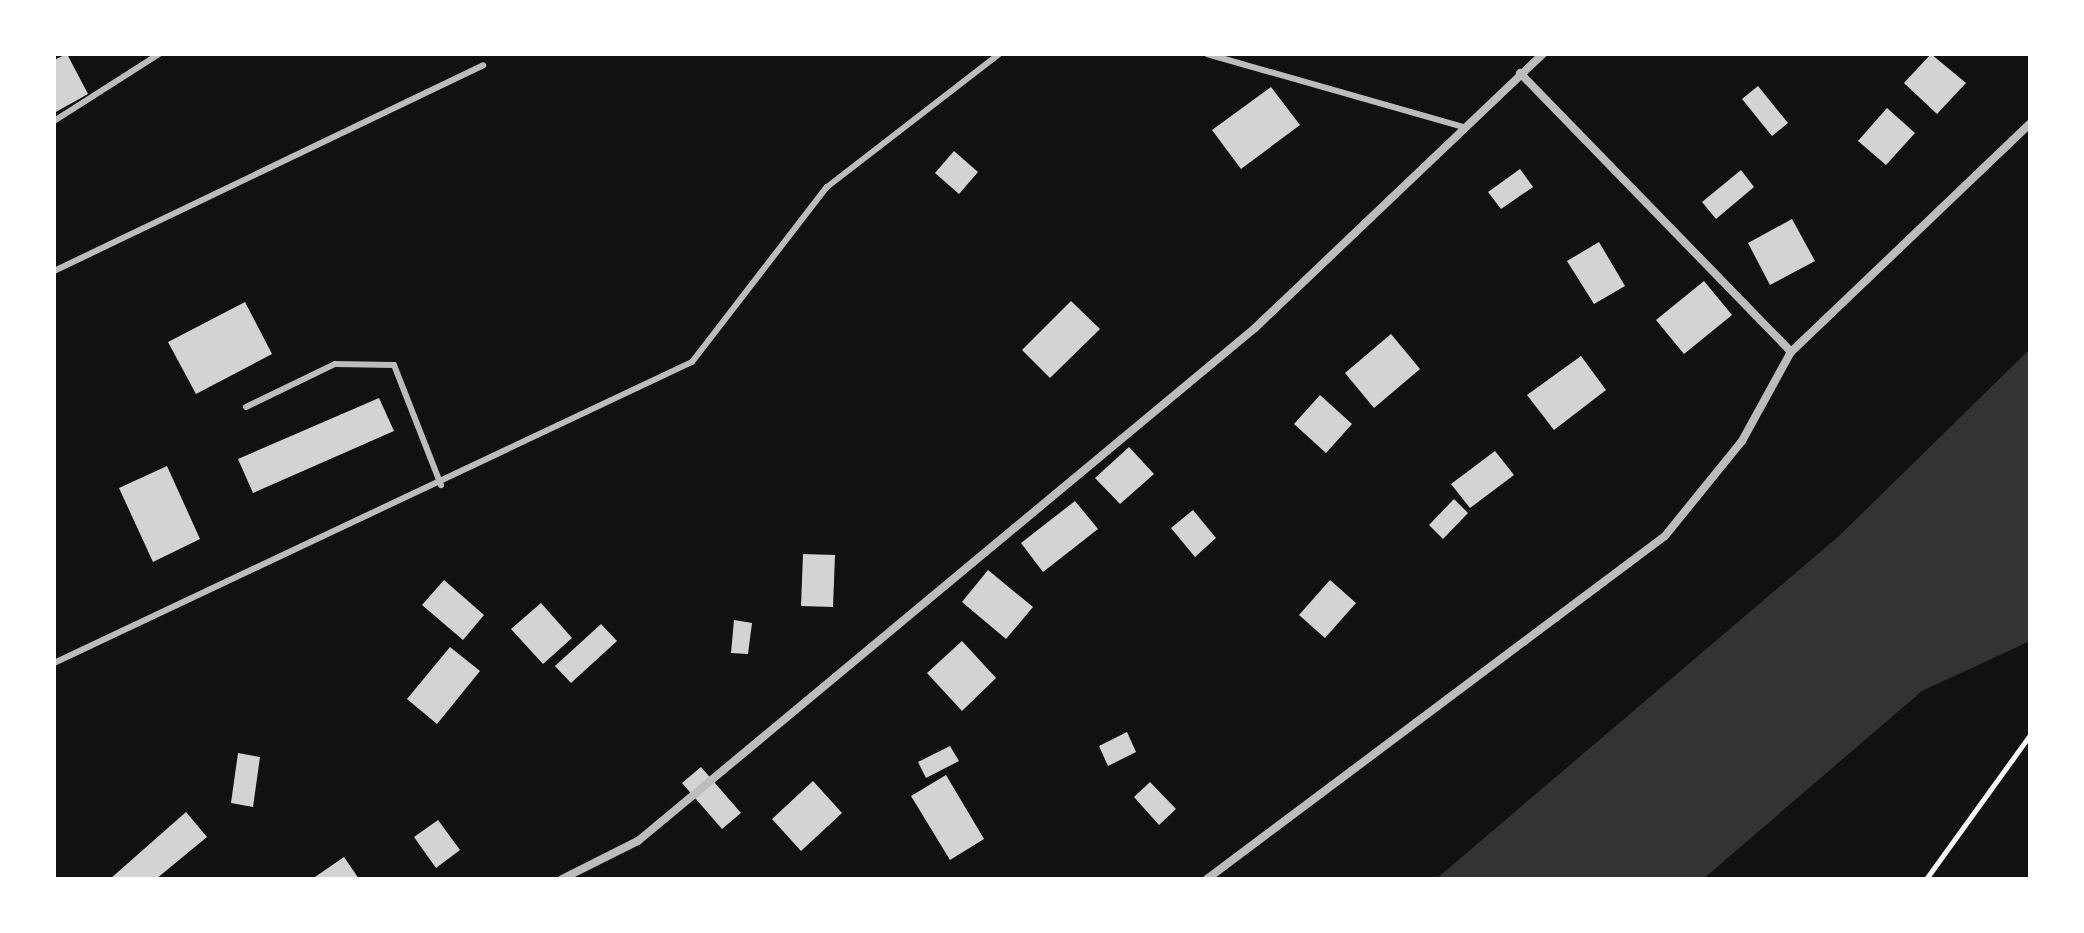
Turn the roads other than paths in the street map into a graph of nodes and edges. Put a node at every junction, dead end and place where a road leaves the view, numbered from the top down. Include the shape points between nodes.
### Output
1 (159, 54) edge
2 (999, 54) edge
3 (1207, 54) edge
4 (1543, 54) edge
5 (483, 65) dead end
6 (1520, 73) junction
7 (54, 121) edge
8 (2030, 124) edge
9 (1464, 127) junction
10 (54, 271) edge
11 (1791, 352) junction
12 (246, 407) dead end
13 (441, 485) junction
14 (54, 663) edge
15 (562, 879) edge
16 (1207, 879) edge

1 - 7 lane
2 - 13 lane via 827,187 692,362
3 - 9 lane
4 - 6 street
5 - 10 lane
6 - 9 street
6 - 11 street
8 - 11 street
9 - 15 street via 1230,348 638,841
11 - 16 street via 1742,441 1665,536
12 - 13 lane via 335,364 394,365
13 - 14 lane

